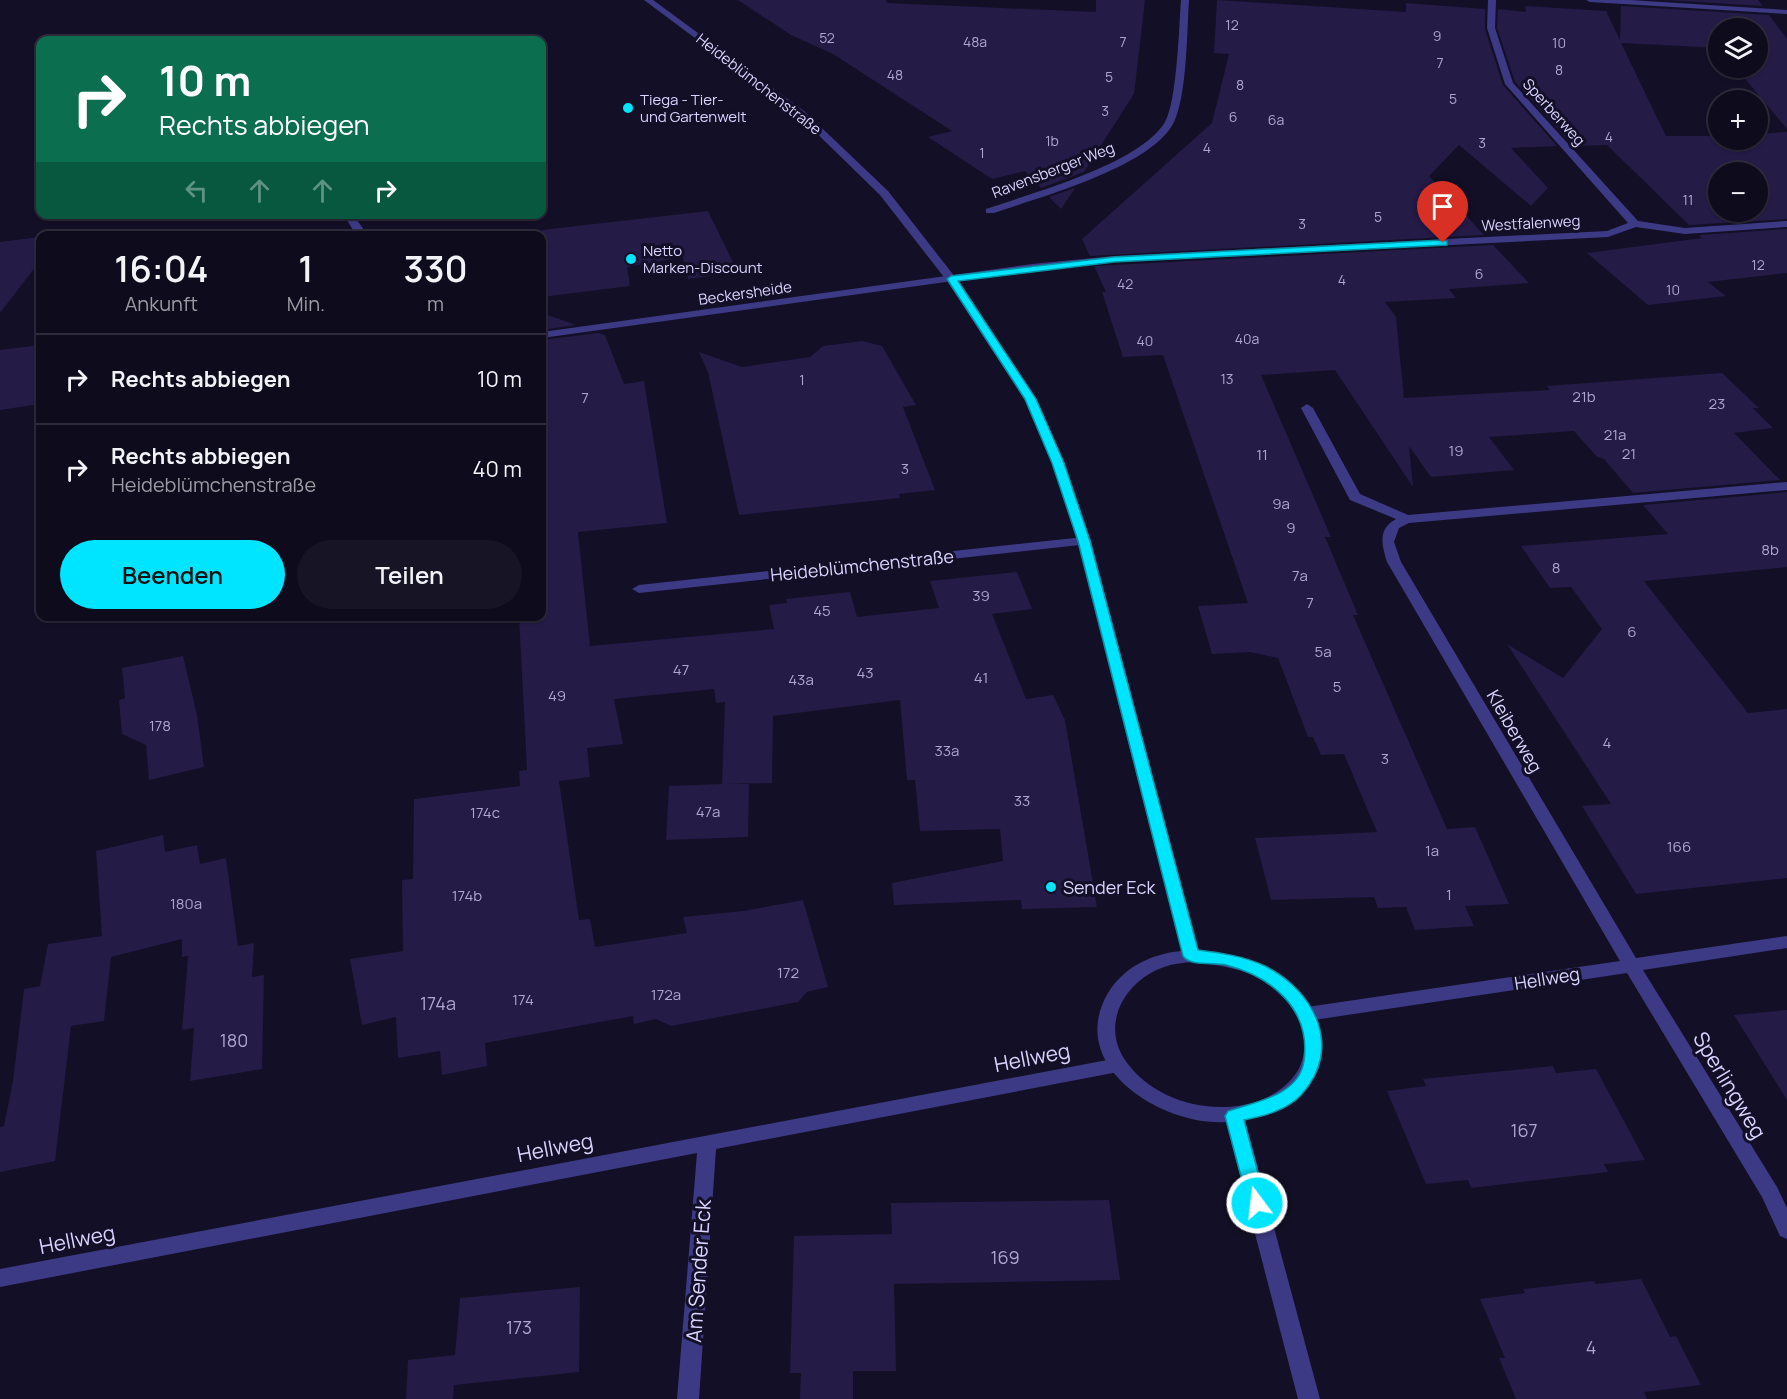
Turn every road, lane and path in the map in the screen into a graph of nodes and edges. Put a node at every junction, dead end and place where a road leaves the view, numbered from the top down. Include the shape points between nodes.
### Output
1 (648, 0) edge
2 (1185, 0) edge
3 (1492, 0) edge
4 (1590, 0) edge
5 (1787, 12) edge
6 (990, 211) dead end
7 (1635, 224) junction
8 (1787, 224) edge
9 (951, 279) junction
10 (546, 334) edge
11 (1307, 408) dead end
12 (1787, 486) edge
13 (1406, 519) junction
14 (1084, 541) junction
15 (639, 590) dead end
16 (1787, 942) edge
17 (1191, 956) junction
18 (1631, 965) junction
19 (1307, 1014) junction
20 (1118, 1065) junction
21 (1234, 1116) junction
22 (707, 1143) junction
23 (1787, 1230) edge
24 (0, 1278) edge
25 (688, 1399) edge
26 (1309, 1399) edge

1 - 9 street, Heideblümchenstraße via 801,113 884,193
2 - 6 street, Ravensberger Weg via 1170,121 1152,143 1094,172
3 - 7 street, Sperberweg via 1491,28 1509,84
4 - 5 street
7 - 8 street, Westfalenweg via 1684,231
7 - 9 street, Westfalenweg via 1608,234 1114,260
9 - 10 street, Beckersheide
9 - 14 street, Heideblümchenstraße via 1030,399 1058,463
11 - 13 street via 1355,497
12 - 13 street
13 - 18 street, Kleiberweg via 1393,526 1387,542 1394,562
14 - 15 street, Heideblümchenstraße
14 - 17 street, Heideblümchenstraße
16 - 18 street, Hellweg
17 - 19 street via 1226,959 1260,970 1288,990
17 - 20 street via 1161,961 1135,973 1116,991 1107,1014 1107,1039
18 - 19 street, Hellweg
18 - 23 street, Sperlingweg via 1770,1193
19 - 21 street via 1315,1041 1311,1068 1295,1091 1268,1107
20 - 21 street via 1139,1087 1167,1104 1200,1113
20 - 22 street, Hellweg
21 - 26 street
22 - 24 street, Hellweg
22 - 25 street, Am Sender Eck

